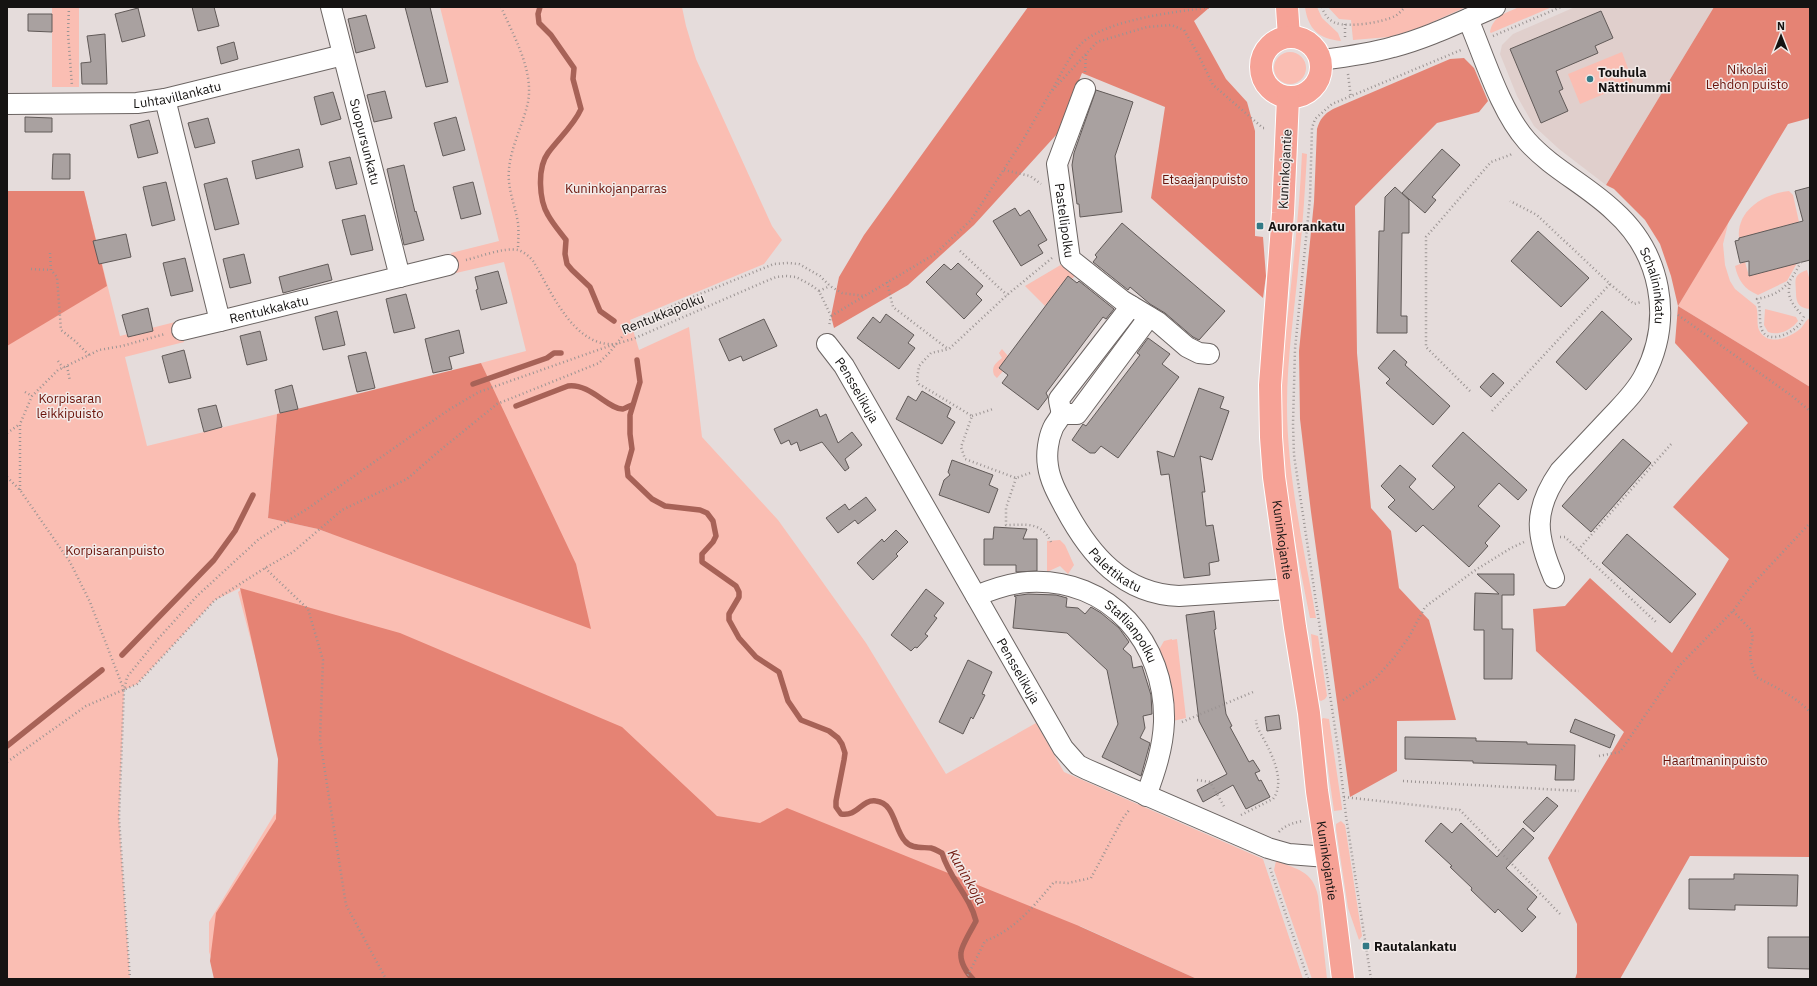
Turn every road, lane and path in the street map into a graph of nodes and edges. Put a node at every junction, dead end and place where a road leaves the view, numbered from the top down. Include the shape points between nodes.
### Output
1 (69, 7) edge
2 (331, 7) edge
3 (501, 7) edge
4 (1211, 7) edge
5 (1287, 7) edge
6 (1322, 7) edge
7 (1405, 7) edge
8 (1495, 7) edge
9 (1561, 7) edge
10 (1468, 19) junction
11 (1289, 37) junction
12 (1478, 42) junction
13 (343, 55) junction
14 (1321, 60) junction
15 (1085, 88) dead end
16 (1050, 93) dead end
17 (165, 98) junction
18 (1288, 98) junction
19 (7, 104) edge
20 (73, 104) junction
21 (1526, 141) junction
22 (1004, 170) dead end
23 (1044, 190) dead end
24 (1510, 201) dead end
25 (518, 250) junction
26 (960, 251) dead end
27 (50, 253) dead end
28 (1054, 256) dead end
29 (1801, 262) dead end
30 (448, 265) joint
31 (31, 269) dead end
32 (51, 270) junction
33 (400, 277) junction
34 (887, 282) dead end
35 (1790, 282) junction
36 (1610, 284) junction
37 (830, 286) junction
38 (819, 291) junction
39 (1006, 295) junction
40 (864, 296) dead end
41 (1660, 303) junction
42 (1634, 304) dead end
43 (1131, 306) junction
44 (1801, 314) dead end
45 (1805, 314) dead end
46 (1149, 317) junction
47 (220, 321) junction
48 (182, 330) joint
49 (616, 344) junction
50 (827, 344) joint
51 (949, 349) junction
52 (1209, 354) dead end
53 (89, 355) junction
54 (58, 361) dead end
55 (67, 366) junction
56 (63, 368) junction
57 (70, 381) dead end
58 (1470, 391) dead end
59 (25, 392) dead end
60 (32, 396) junction
61 (993, 409) dead end
62 (1492, 411) dead end
63 (1810, 411) edge
64 (1061, 414) junction
65 (972, 416) junction
66 (20, 424) junction
67 (7, 432) edge
68 (1672, 443) dead end
69 (1036, 471) dead end
70 (7, 477) edge
71 (1016, 478) junction
72 (20, 490) junction
73 (1810, 523) edge
74 (1539, 535) junction
75 (1051, 542) dead end
76 (1578, 550) junction
77 (265, 568) junction
78 (1554, 578) dead end
79 (1124, 580) junction
80 (1289, 589) junction
81 (976, 596) junction
82 (1108, 602) junction
83 (1733, 611) junction
84 (1656, 623) dead end
85 (124, 690) junction
86 (1253, 692) dead end
87 (1343, 700) dead end
88 (1810, 712) edge
89 (1256, 720) dead end
90 (1164, 723) junction
91 (1599, 756) dead end
92 (7, 762) edge
93 (1197, 780) dead end
94 (1403, 781) dead end
95 (1579, 791) dead end
96 (1144, 795) junction
97 (1344, 797) junction
98 (1225, 809) dead end
99 (1236, 818) dead end
100 (1268, 848) junction
101 (1327, 857) junction
102 (1561, 915) dead end
103 (130, 979) edge
104 (386, 979) edge
105 (966, 979) edge
106 (1308, 979) edge
107 (1343, 979) edge
108 (1371, 979) edge

1 - 20 path via 68,33
2 - 13 street, Suopursunkatu
3 - 25 path via 521,54 529,85 528,101 509,169 509,182 518,223
4 - 16 path via 1131,21 1102,30 1082,43
5 - 11 main road
6 - 7 path via 1331,20 1345,24 1379,21 1395,16
8 - 10 street
9 - 12 path
10 - 12 street, Schalininkatu
10 - 14 street via 1394,47 1362,55
11 - 14 main road via 1306,40 1318,52
11 - 18 main road via 1282,38 1268,47 1263,54 1261,71 1267,86 1280,96
12 - 21 street, Schalininkatu via 1503,103
12 - 97 path via 1332,104 1316,119 1312,128 1310,198 1295,349 1294,455
13 - 17 street, Luhtavillankatu
13 - 33 street, Suopursunkatu
14 - 18 main road via 1320,76 1311,91 1296,98
15 - 43 street, Pastellipolku via 1057,164 1070,259
17 - 20 street, Luhtavillankatu via 137,103
17 - 47 street, Rentukkakatu
18 - 80 main road, Kuninkojantie via 1283,213 1270,385 1274,477
19 - 20 street, Luhtavillankatu
21 - 41 street, Schalininkatu via 1550,164 1613,210 1629,225 1652,264
21 - 58 path via 1510,155 1491,162 1426,237 1426,347
22 - 23 path via 1030,176 1040,183
24 - 36 path via 1537,215
25 - 30 path via 502,251
25 - 49 path, Rentukkapolku via 527,254 533,261 568,320 591,339
26 - 39 path
27 - 32 path
28 - 39 path
29 - 35 path
30 - 33 street, Rentukkakatu
31 - 32 path
32 - 53 path via 57,277 61,330
33 - 47 street, Rentukkakatu
34 - 51 path via 893,307
35 - 44 path via 1788,293
35 - 45 path via 1777,293 1757,299 1761,310 1762,329 1770,336 1784,335 1797,327
36 - 42 path
36 - 62 path
37 - 38 path
37 - 40 path via 842,293
37 - 49 path via 806,267 788,262 774,264 683,301 630,327
38 - 49 path, Rentukkapolku via 796,277 776,277 634,339
38 - 50 path via 831,316
39 - 51 path
41 - 63 path via 1702,330
41 - 74 street, Schalininkatu via 1658,338 1644,377 1631,396 1551,483 1543,503 1538,525
43 - 46 street, Pastellipolku
43 - 64 street, Palettikatu via 1058,399
46 - 52 street, Pastellipolku via 1188,347 1198,353
46 - 64 street via 1076,414
47 - 48 street
48 - 53 path via 99,350
49 - 77 path via 599,363 497,404 407,479 342,510 293,552
49 - 85 path via 479,392 259,539 197,596 157,640 127,677
50 - 81 street, Pensselikuja via 844,366
51 - 65 path via 931,353 919,366 917,380 919,384
53 - 55 path
54 - 56 path
55 - 56 path
55 - 57 path
56 - 60 path
59 - 60 path
60 - 66 path
61 - 65 path
64 - 79 street, Palettikatu via 1049,440 1048,467 1055,488 1083,538 1102,561
65 - 71 path via 961,447 965,459
66 - 67 path
66 - 72 path
68 - 76 path
69 - 71 path
70 - 72 path
71 - 75 path via 1006,508 1006,525 1032,525 1046,532
72 - 85 path via 70,562 90,602
73 - 83 path via 1752,586
74 - 76 path via 1565,537
74 - 78 street, Schalininkatu via 1543,553
74 - 87 path via 1511,548 1474,571 1425,607 1409,637 1393,659 1375,679
76 - 84 path
77 - 85 path via 215,600 137,684
77 - 104 path via 308,609 321,653 323,660 320,740 346,905
79 - 80 street, Palettikatu via 1166,596
79 - 82 street
80 - 101 main road, Kuninkojantie via 1309,713
81 - 82 street, Staflianpolku via 1007,585 1042,582 1069,585
81 - 96 street, Pensselikuja via 1071,758 1086,769
82 - 90 street, Staflianpolku via 1134,627 1149,651 1159,675
83 - 88 path via 1751,630 1751,662 1756,677 1785,692
83 - 91 path via 1679,666 1620,752
85 - 92 path via 86,706
85 - 103 path via 119,818
86 - 90 path via 1183,722
89 - 99 path via 1277,766 1276,795
90 - 96 street, Staflianpolku via 1158,764
93 - 98 path via 1210,782
94 - 95 path
96 - 100 street, Pensselikuja
96 - 105 path via 1123,818 1091,878 1068,883 1054,882 1016,924 985,941
97 - 102 path via 1460,810
97 - 108 path
100 - 101 street, Pensselikuja via 1289,854
100 - 106 path via 1268,863
101 - 107 main road, Kuninkojantie

